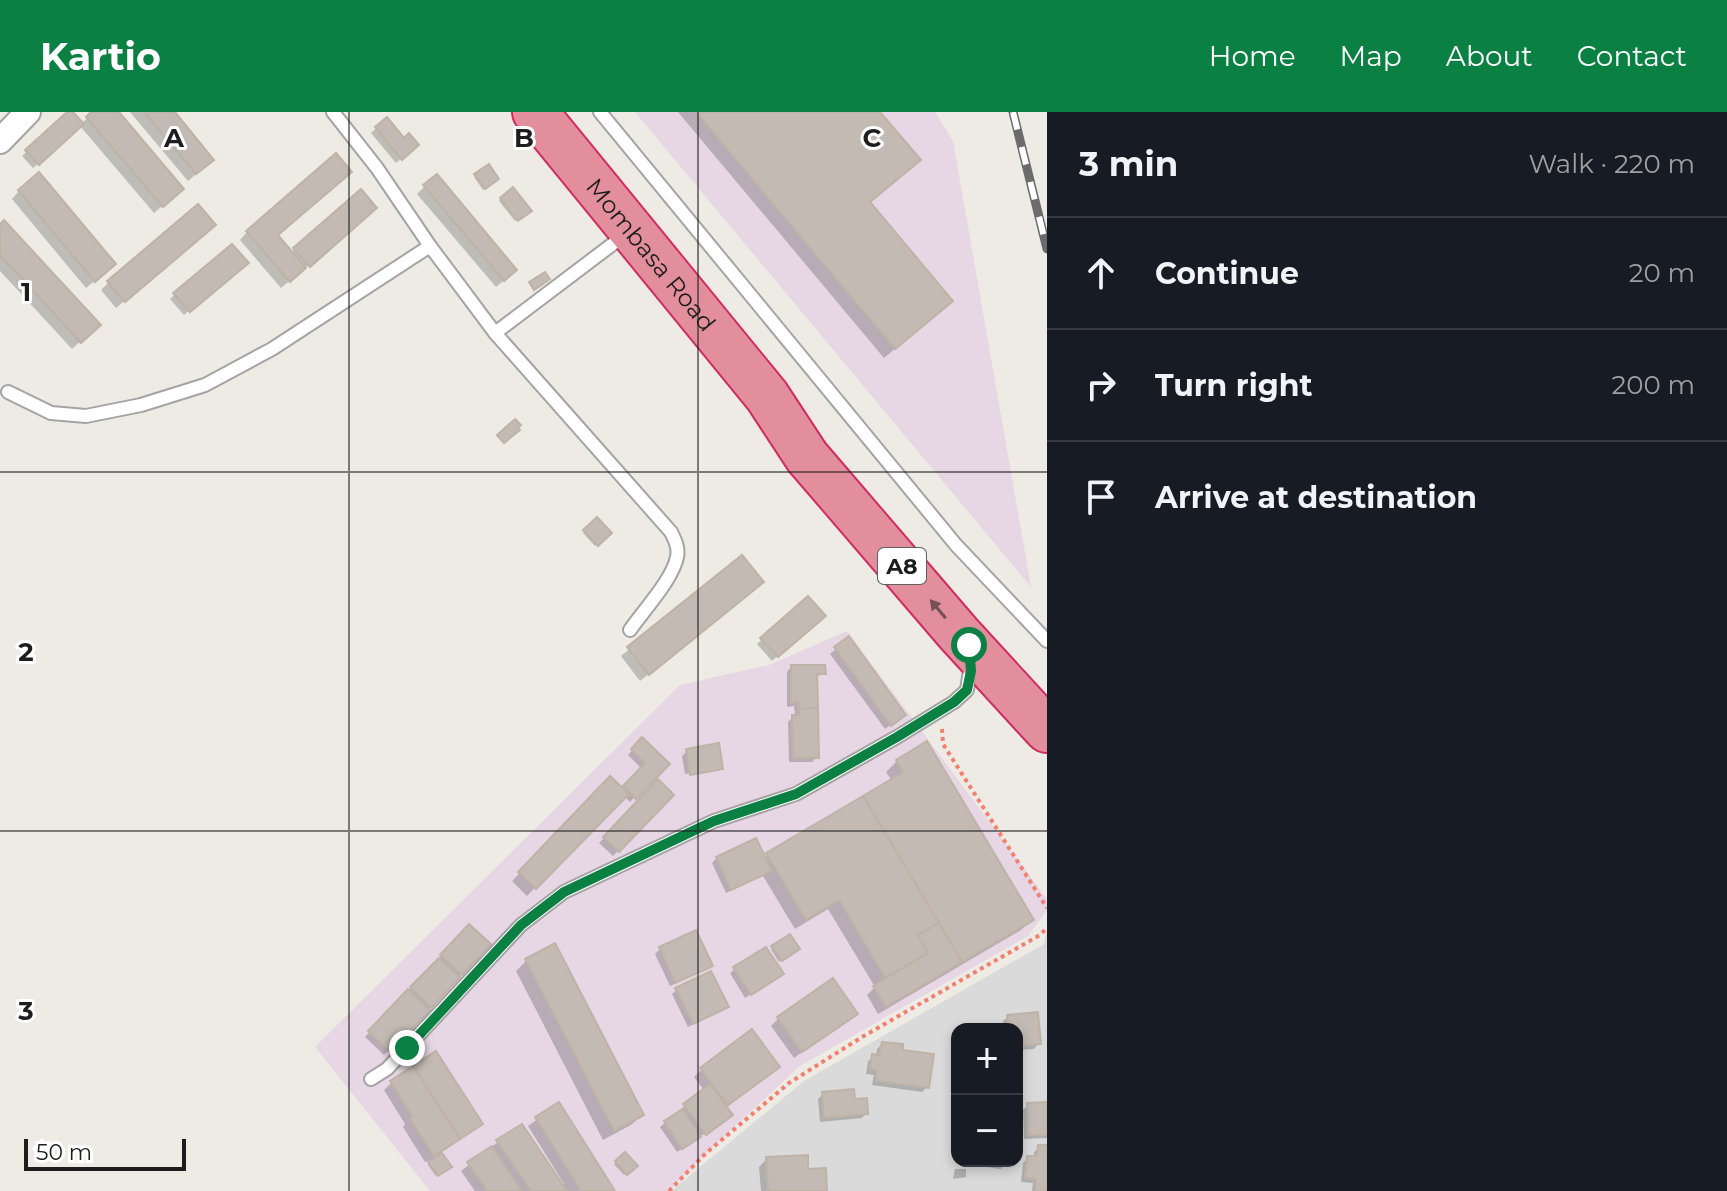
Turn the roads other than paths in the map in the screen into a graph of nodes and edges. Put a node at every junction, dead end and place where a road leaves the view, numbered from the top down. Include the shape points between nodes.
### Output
1 (28, 112) edge
2 (333, 112) edge
3 (535, 112) edge
4 (600, 112) edge
5 (0, 141) edge
6 (632, 230) junction
7 (430, 246) junction
8 (495, 333) junction
9 (8, 392) dead end
10 (767, 396) junction
11 (630, 630) dead end
12 (1047, 641) edge
13 (969, 645) junction
14 (1047, 686) edge
15 (1047, 730) edge
16 (371, 1079) dead end

1 - 5 street
2 - 7 lane
3 - 6 highway, Mombasa Road / A8
4 - 12 lane via 956,545
6 - 8 lane
6 - 10 highway, Mombasa Road / A8
7 - 8 lane
7 - 9 lane via 272,349 205,385 86,416 51,413
8 - 11 lane via 671,532 677,558
13 -> 10 highway, Mombasa Road / A8 via 807,457
10 - 14 highway, Mombasa Road / A8 via 824,437
13 - 15 highway, Mombasa Road / A8
13 - 16 lane via 967,690 940,711 796,794 714,821 564,892 521,925 387,1069

